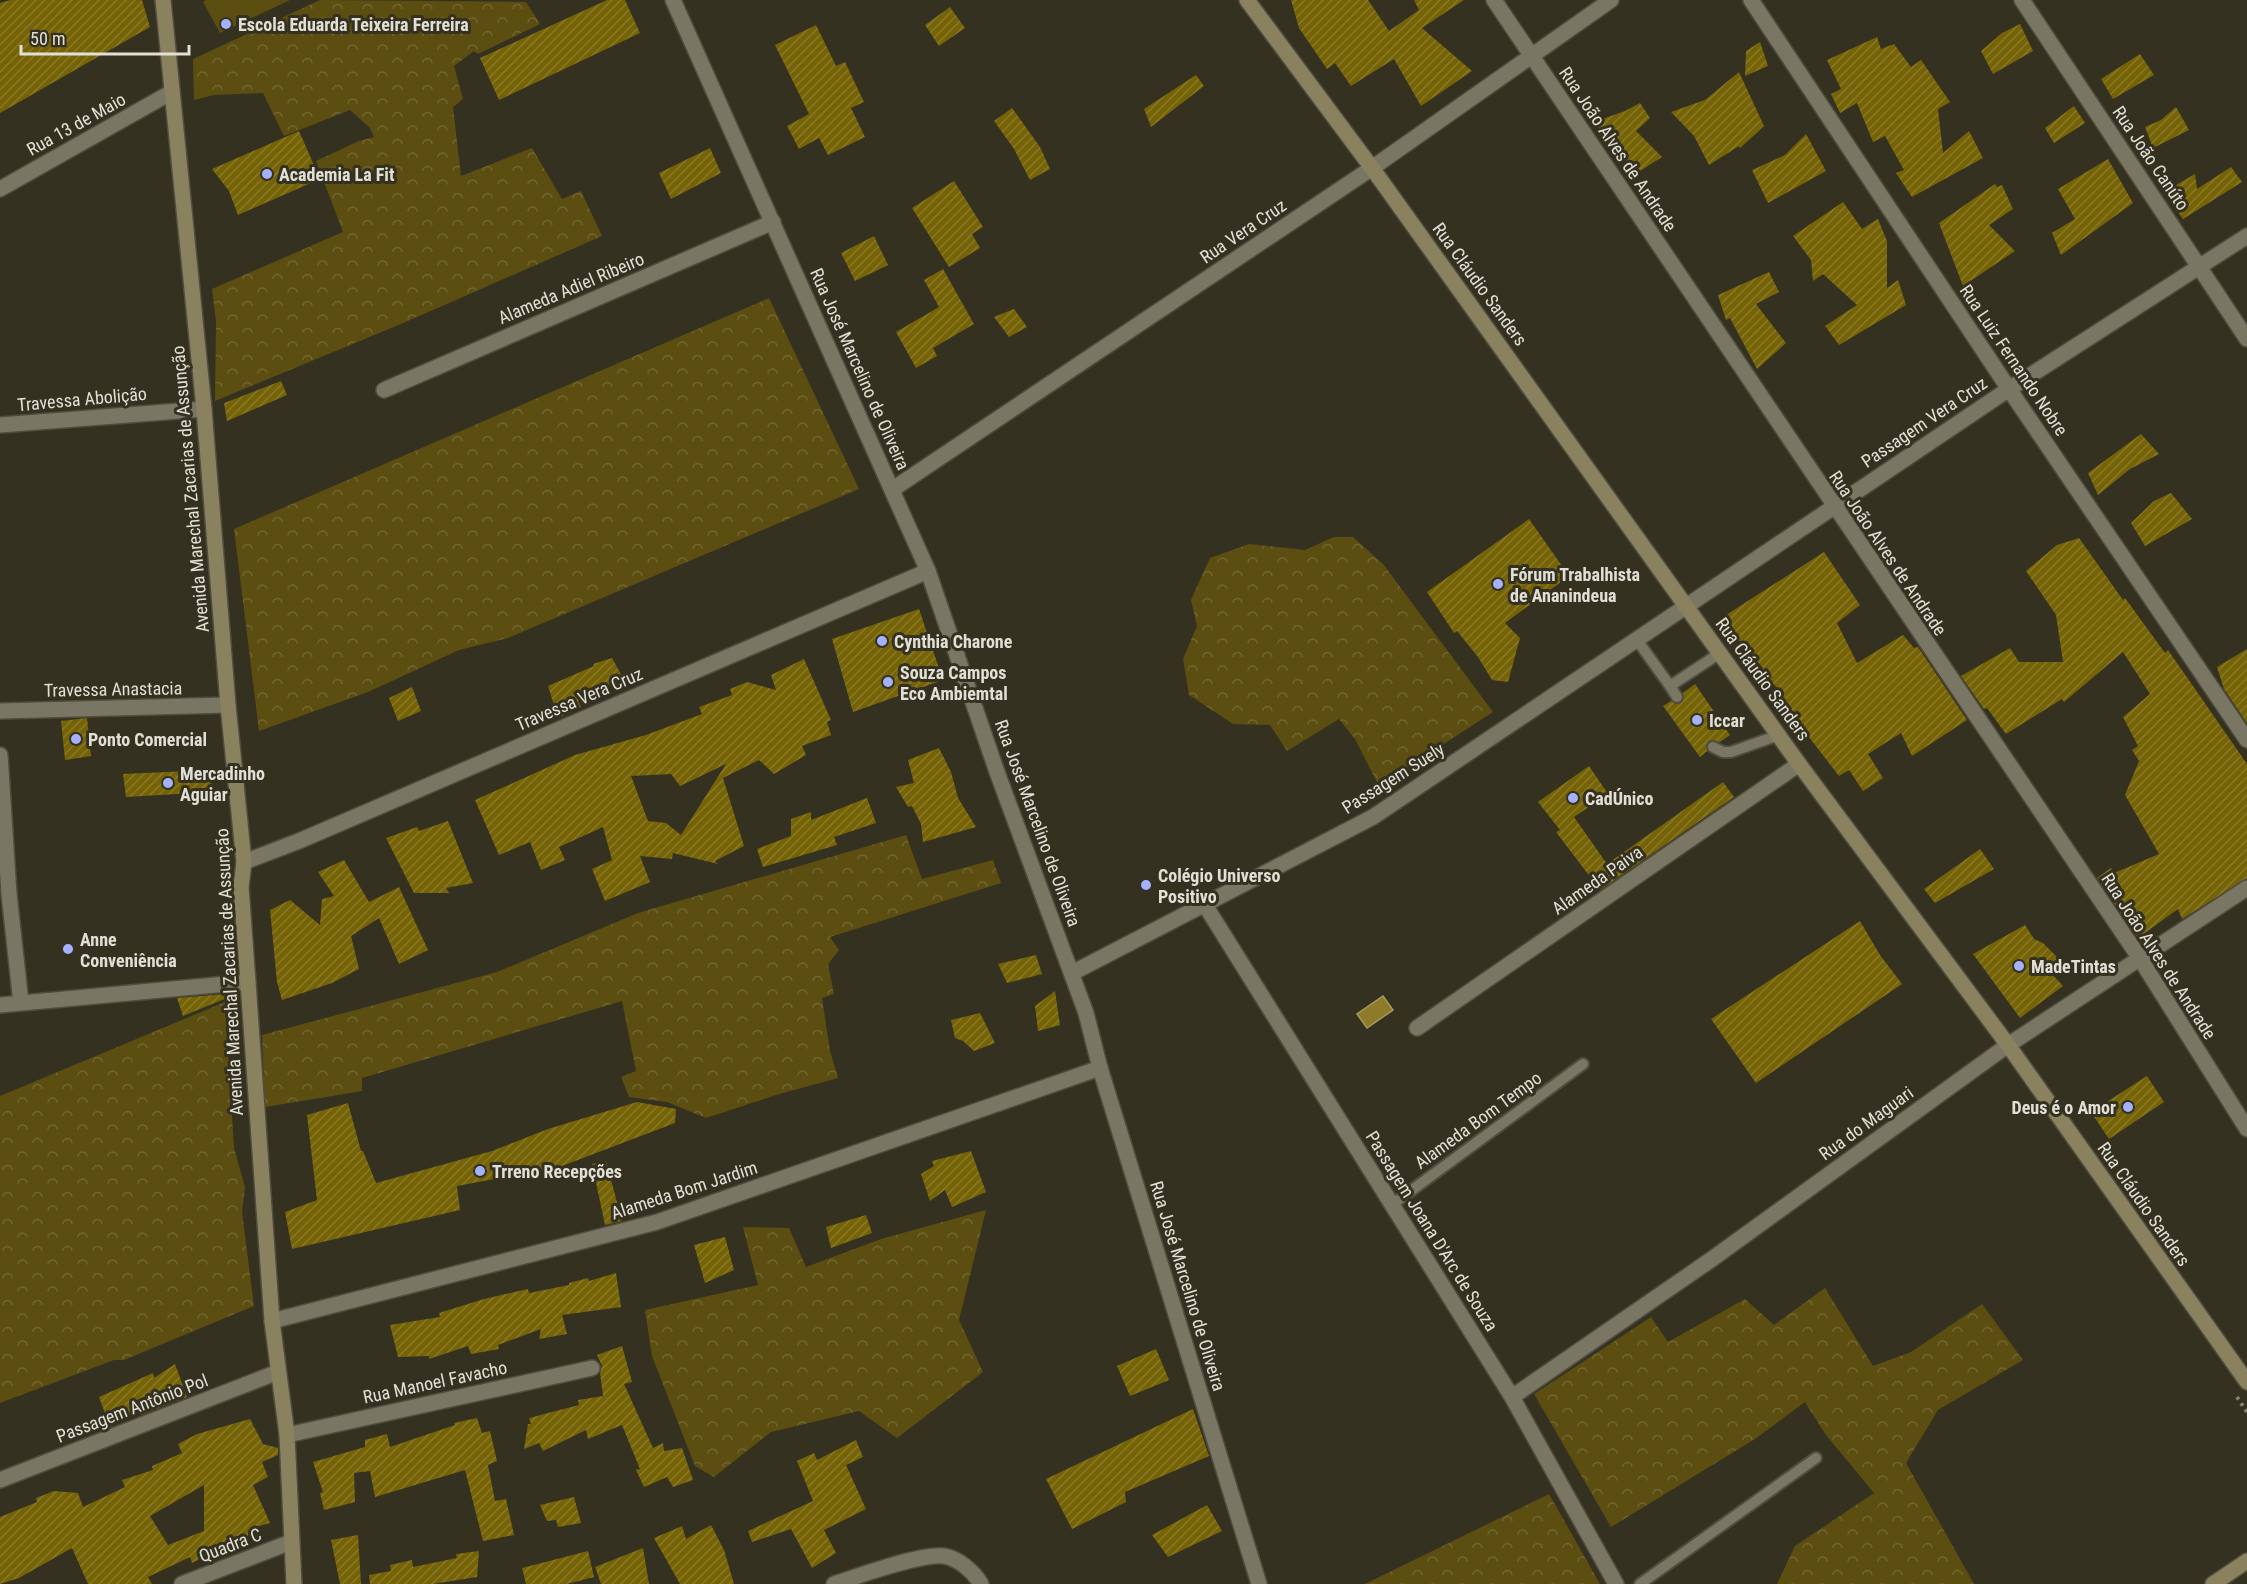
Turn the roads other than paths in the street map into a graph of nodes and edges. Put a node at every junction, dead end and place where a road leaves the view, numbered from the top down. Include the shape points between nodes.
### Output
1 (163, 0) edge
2 (673, 0) edge
3 (1247, 0) edge
4 (1494, 0) edge
5 (1611, 0) edge
6 (1751, 0) edge
7 (2022, 0) edge
8 (1532, 55) junction
9 (170, 93) junction
10 (1372, 168) junction
11 (0, 189) edge
12 (773, 222) junction
13 (2247, 236) edge
14 (2201, 267) junction
15 (2247, 339) edge
16 (2009, 389) junction
17 (384, 390) dead end
18 (204, 409) junction
19 (0, 425) edge
20 (893, 489) junction
21 (1834, 507) junction
22 (928, 571) junction
23 (1688, 606) junction
24 (1637, 640) junction
25 (1720, 652) junction
26 (1670, 686) junction
27 (1677, 697) dead end
28 (228, 705) junction
29 (0, 711) edge
30 (1779, 735) junction
31 (2247, 740) edge
32 (1713, 747) dead end
33 (0, 755) edge
34 (1799, 764) junction
35 (244, 862) junction
36 (2247, 888) edge
37 (1205, 905) junction
38 (2139, 957) junction
39 (1072, 973) junction
40 (248, 982) junction
41 (21, 1004) junction
42 (0, 1005) edge
43 (1417, 1028) dead end
44 (2008, 1045) junction
45 (1583, 1064) dead end
46 (1100, 1068) junction
47 (2247, 1129) edge
48 (1393, 1204) junction
49 (272, 1321) junction
50 (592, 1368) dead end
51 (278, 1372) junction
52 (2247, 1382) edge
53 (1512, 1397) junction
54 (287, 1435) junction
55 (1816, 1458) dead end
56 (0, 1480) edge
57 (291, 1542) junction
58 (2247, 1561) edge
59 (182, 1584) edge
60 (294, 1584) edge
61 (834, 1584) edge
62 (981, 1584) edge
63 (1259, 1584) edge
64 (1616, 1584) edge
65 (1640, 1584) edge
66 (2212, 1584) edge

1 - 9 main road, Avenida Marechal Zacarias de Assunção
2 - 12 street, Rua José Marcelino de Oliveira
3 - 10 main road, Rua Cláudio Sanders
4 - 8 street, Rua João Alves de Andrade
5 - 8 street, Rua Vera Cruz
6 - 16 street, Rua Luiz Fernando Nobre
7 - 14 street, Rua João Canúto
8 - 10 street, Rua Vera Cruz
8 - 21 street, Rua João Alves de Andrade
9 - 11 street, Rua 13 de Maio
9 - 18 main road, Avenida Marechal Zacarias de Assunção
10 - 20 street, Rua Vera Cruz
10 - 23 main road, Rua Cláudio Sanders
12 - 17 street, Alameda Adiel Ribeiro
12 - 20 street, Rua José Marcelino de Oliveira
13 - 14 street, Passagem Vera Cruz
14 - 15 street, Rua João Canúto
14 - 16 street, Passagem Vera Cruz
16 - 21 street, Passagem Vera Cruz
16 - 31 street, Rua Luiz Fernando Nobre
18 - 19 street, Travessa Abolição
18 - 28 main road, Avenida Marechal Zacarias de Assunção
20 - 22 street, Rua José Marcelino de Oliveira
21 - 23 street, Passagem Vera Cruz
21 - 38 street, Rua João Alves de Andrade
22 - 35 street, Travessa Vera Cruz
22 - 39 street, Rua José Marcelino de Oliveira
23 - 24 street, Passagem Suely
23 - 25 main road, Rua Cláudio Sanders
24 - 26 lane
24 - 37 street, Passagem Suely via 1373,817
25 - 26 lane
25 - 30 main road, Rua Cláudio Sanders
26 - 27 lane
28 - 29 street, Travessa Anastacia
28 - 35 main road, Avenida Marechal Zacarias de Assunção
30 - 32 lane via 1731,752
30 - 34 main road, Rua Cláudio Sanders
33 - 41 street
34 - 43 street, Alameda Paiva
34 - 44 main road, Rua Cláudio Sanders
35 - 40 main road, Avenida Marechal Zacarias de Assunção via 241,887
36 - 38 street, Rua do Maguari
37 - 39 street, Passagem Suely
37 - 48 street, Passagem Joana D'Arc de Souza
38 - 44 street, Rua do Maguari
38 - 47 street, Rua João Alves de Andrade
39 - 46 street, Rua José Marcelino de Oliveira
40 - 41 street
40 - 49 main road, Avenida Marechal Zacarias de Assunção
41 - 42 street
44 - 52 main road, Rua Cláudio Sanders
44 - 53 street, Rua do Maguari via 1712,1259
45 - 48 lane, Alameda Bom Tempo
46 - 49 street, Alameda Bom Jardim via 657,1222
46 - 63 street, Rua José Marcelino de Oliveira
48 - 53 street, Passagem Joana D'Arc de Souza
49 - 51 main road, Avenida Marechal Zacarias de Assunção
50 - 54 street, Rua Manoel Favacho
51 - 54 main road, Avenida Marechal Zacarias de Assunção
51 - 56 street, Passagem Antônio Pol
53 - 64 street, Passagem Joana D'Arc de Souza
54 - 57 main road, Avenida Marechal Zacarias de Assunção
55 - 65 lane
57 - 59 street, Quadra C
57 - 60 main road, Avenida Marechal Zacarias de Assunção
58 - 66 main road
61 - 62 street via 896,1564 944,1556 963,1564

